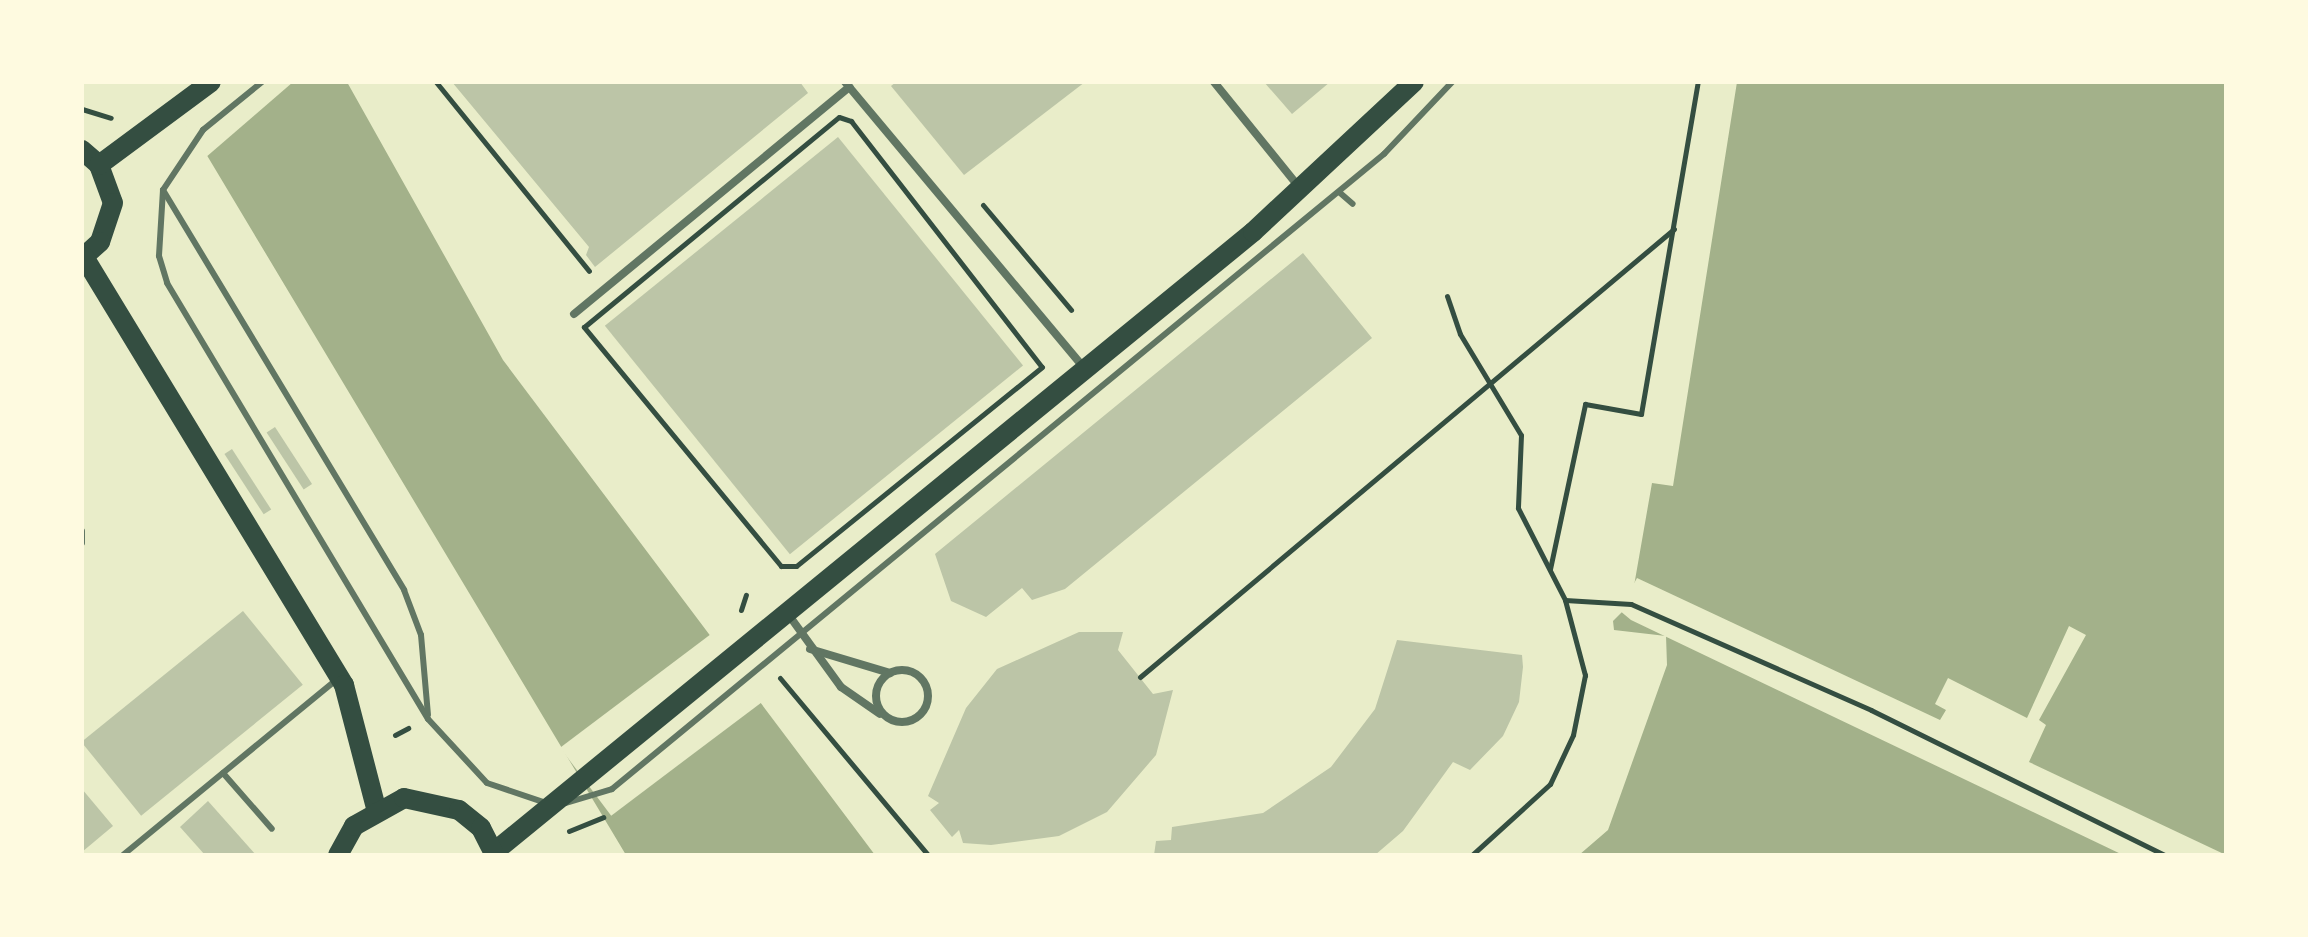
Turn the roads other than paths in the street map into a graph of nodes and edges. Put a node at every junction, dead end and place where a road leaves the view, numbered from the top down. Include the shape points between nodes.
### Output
1 (211, 82) edge
2 (262, 82) edge
3 (1214, 82) edge
4 (1414, 82) edge
5 (1452, 82) edge
6 (847, 85) edge
7 (82, 150) edge
8 (99, 165) junction
9 (163, 190) junction
10 (1302, 190) junction
11 (1339, 192) junction
12 (1353, 204) dead end
13 (83, 257) edge
14 (574, 314) dead end
15 (1086, 371) junction
16 (82, 531) edge
17 (82, 543) edge
18 (788, 613) junction
19 (800, 635) junction
20 (810, 649) junction
21 (890, 673) junction
22 (339, 677) junction
23 (885, 716) junction
24 (428, 719) junction
25 (223, 773) junction
26 (577, 796) junction
27 (551, 804) junction
28 (376, 808) junction
29 (272, 829) dead end
30 (494, 853) edge
31 (123, 855) edge
32 (338, 855) edge

1 - 8 main road
2 - 9 lane via 185,151
3 - 10 street
4 - 10 main road
5 - 11 lane via 1422,120
6 - 14 street
6 - 15 street
7 - 8 main road
8 - 13 main road via 113,203 105,233
9 - 24 lane via 404,590 421,635
9 - 24 lane via 159,256 176,304
10 - 15 main road
11 - 12 lane
11 - 19 lane
13 - 22 main road
15 - 18 main road
16 - 17 lane
18 - 19 street
18 - 26 main road
19 - 20 street
19 - 26 lane via 612,789
20 - 21 street
20 - 23 street via 841,687
21 - 23 street via 876,693
21 - 23 street via 914,672 927,702 910,721
22 - 25 lane
22 - 28 main road
24 - 27 lane via 487,783
25 - 29 lane
25 - 31 lane
26 - 27 main road
27 - 30 main road
28 - 30 main road via 432,799 459,810
28 - 32 main road via 354,826

